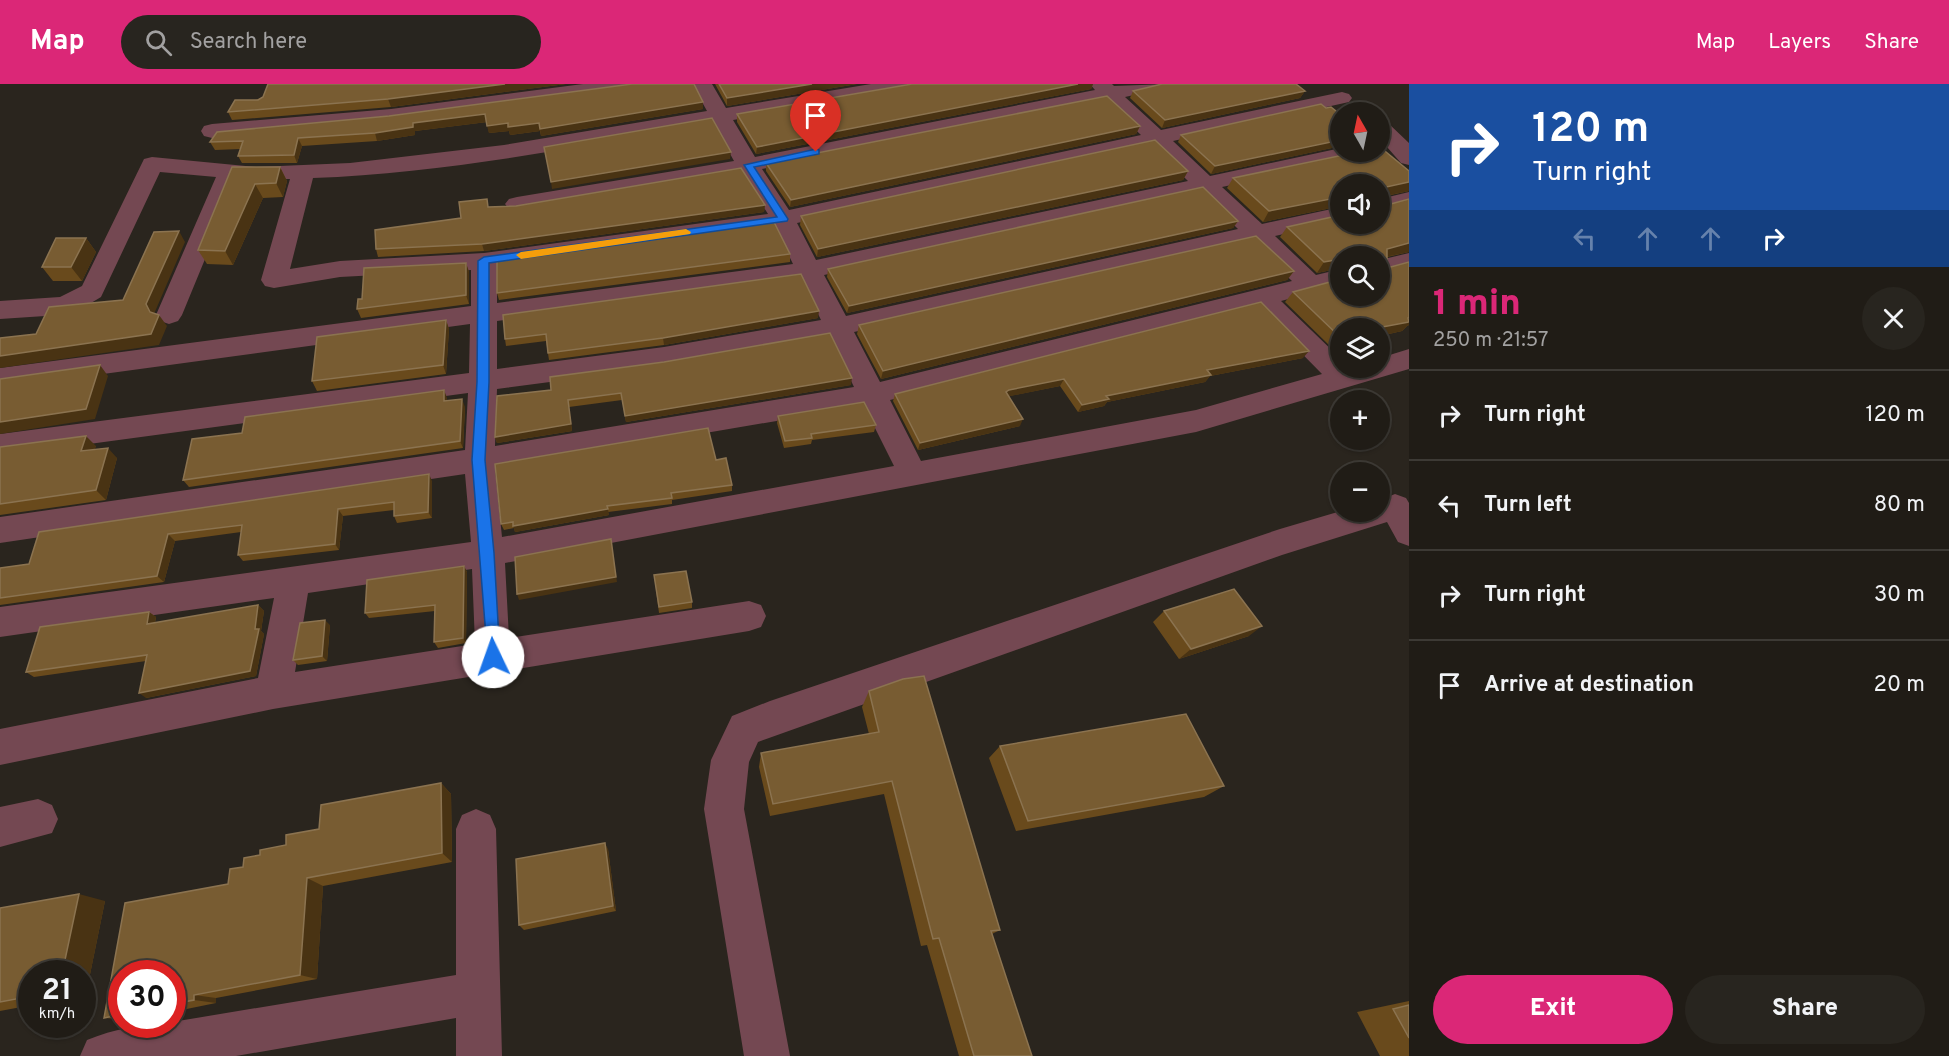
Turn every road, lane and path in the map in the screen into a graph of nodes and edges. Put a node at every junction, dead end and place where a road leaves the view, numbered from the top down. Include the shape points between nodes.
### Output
1 (631, 84) edge
2 (702, 84) edge
3 (908, 84) edge
4 (1158, 84) edge
5 (1321, 84) edge
6 (1105, 89) edge
7 (720, 117) junction
8 (212, 131) dead end
9 (1155, 136) junction
10 (1330, 157) edge
11 (748, 165) junction
12 (229, 172) junction
13 (303, 174) junction
14 (1205, 184) junction
15 (1409, 199) edge
16 (517, 204) edge
17 (1390, 204) edge
18 (1330, 216) edge
19 (783, 219) junction
20 (1256, 232) junction
21 (484, 261) junction
22 (1409, 261) edge
23 (1390, 266) edge
24 (808, 270) junction
25 (1330, 279) edge
26 (1310, 284) junction
27 (1262, 297) junction
28 (0, 310) edge
29 (485, 313) junction
30 (169, 315) dead end
31 (837, 327) junction
32 (1409, 359) edge
33 (0, 378) edge
34 (1344, 379) junction
35 (483, 382) junction
36 (874, 394) junction
37 (0, 445) edge
38 (479, 460) junction
39 (913, 474) junction
40 (1394, 513) edge
41 (0, 530) edge
42 (488, 553) junction
43 (294, 580) junction
44 (749, 616) dead end
45 (0, 622) edge
46 (493, 657) junction
47 (273, 692) junction
48 (0, 747) edge
49 (38, 819) dead end
50 (0, 827) edge
51 (476, 829) dead end
52 (477, 993) junction
53 (103, 1056) edge
54 (478, 1056) edge
55 (767, 1056) edge

1 - 8 street via 391,115
2 - 7 street
3 - 7 street
4 - 6 street
5 - 9 street via 1349,103
6 - 9 street
6 - 11 street
7 - 11 street
7 - 13 street via 504,152
9 - 14 street
9 - 19 street
10 - 14 street
11 - 16 street
11 - 19 street
12 - 13 street
12 - 28 street via 152,164 92,291 66,307
12 - 30 street
13 - 21 street via 274,280 340,269
14 - 20 street
14 - 24 street
15 - 17 street
18 - 20 street
19 - 21 street
19 - 24 street
20 - 26 street
20 - 31 street
21 - 29 street
22 - 23 street
24 - 29 street
24 - 31 street
25 - 26 street
26 - 27 street
27 - 34 street
27 - 36 street
29 - 33 street
29 - 35 street
31 - 35 street via 664,357
31 - 36 street
32 - 34 street
34 - 39 street via 1196,421
35 - 37 street
35 - 38 street
36 - 38 street
36 - 39 street
38 - 41 street
38 - 42 street
39 - 42 street
40 - 55 street via 1280,542 745,729 730,760 724,809
42 - 43 street
42 - 46 street
43 - 45 street
43 - 47 street
44 - 46 street
46 - 47 street
47 - 48 street
49 - 50 street
51 - 52 street
52 - 53 street
52 - 54 street

